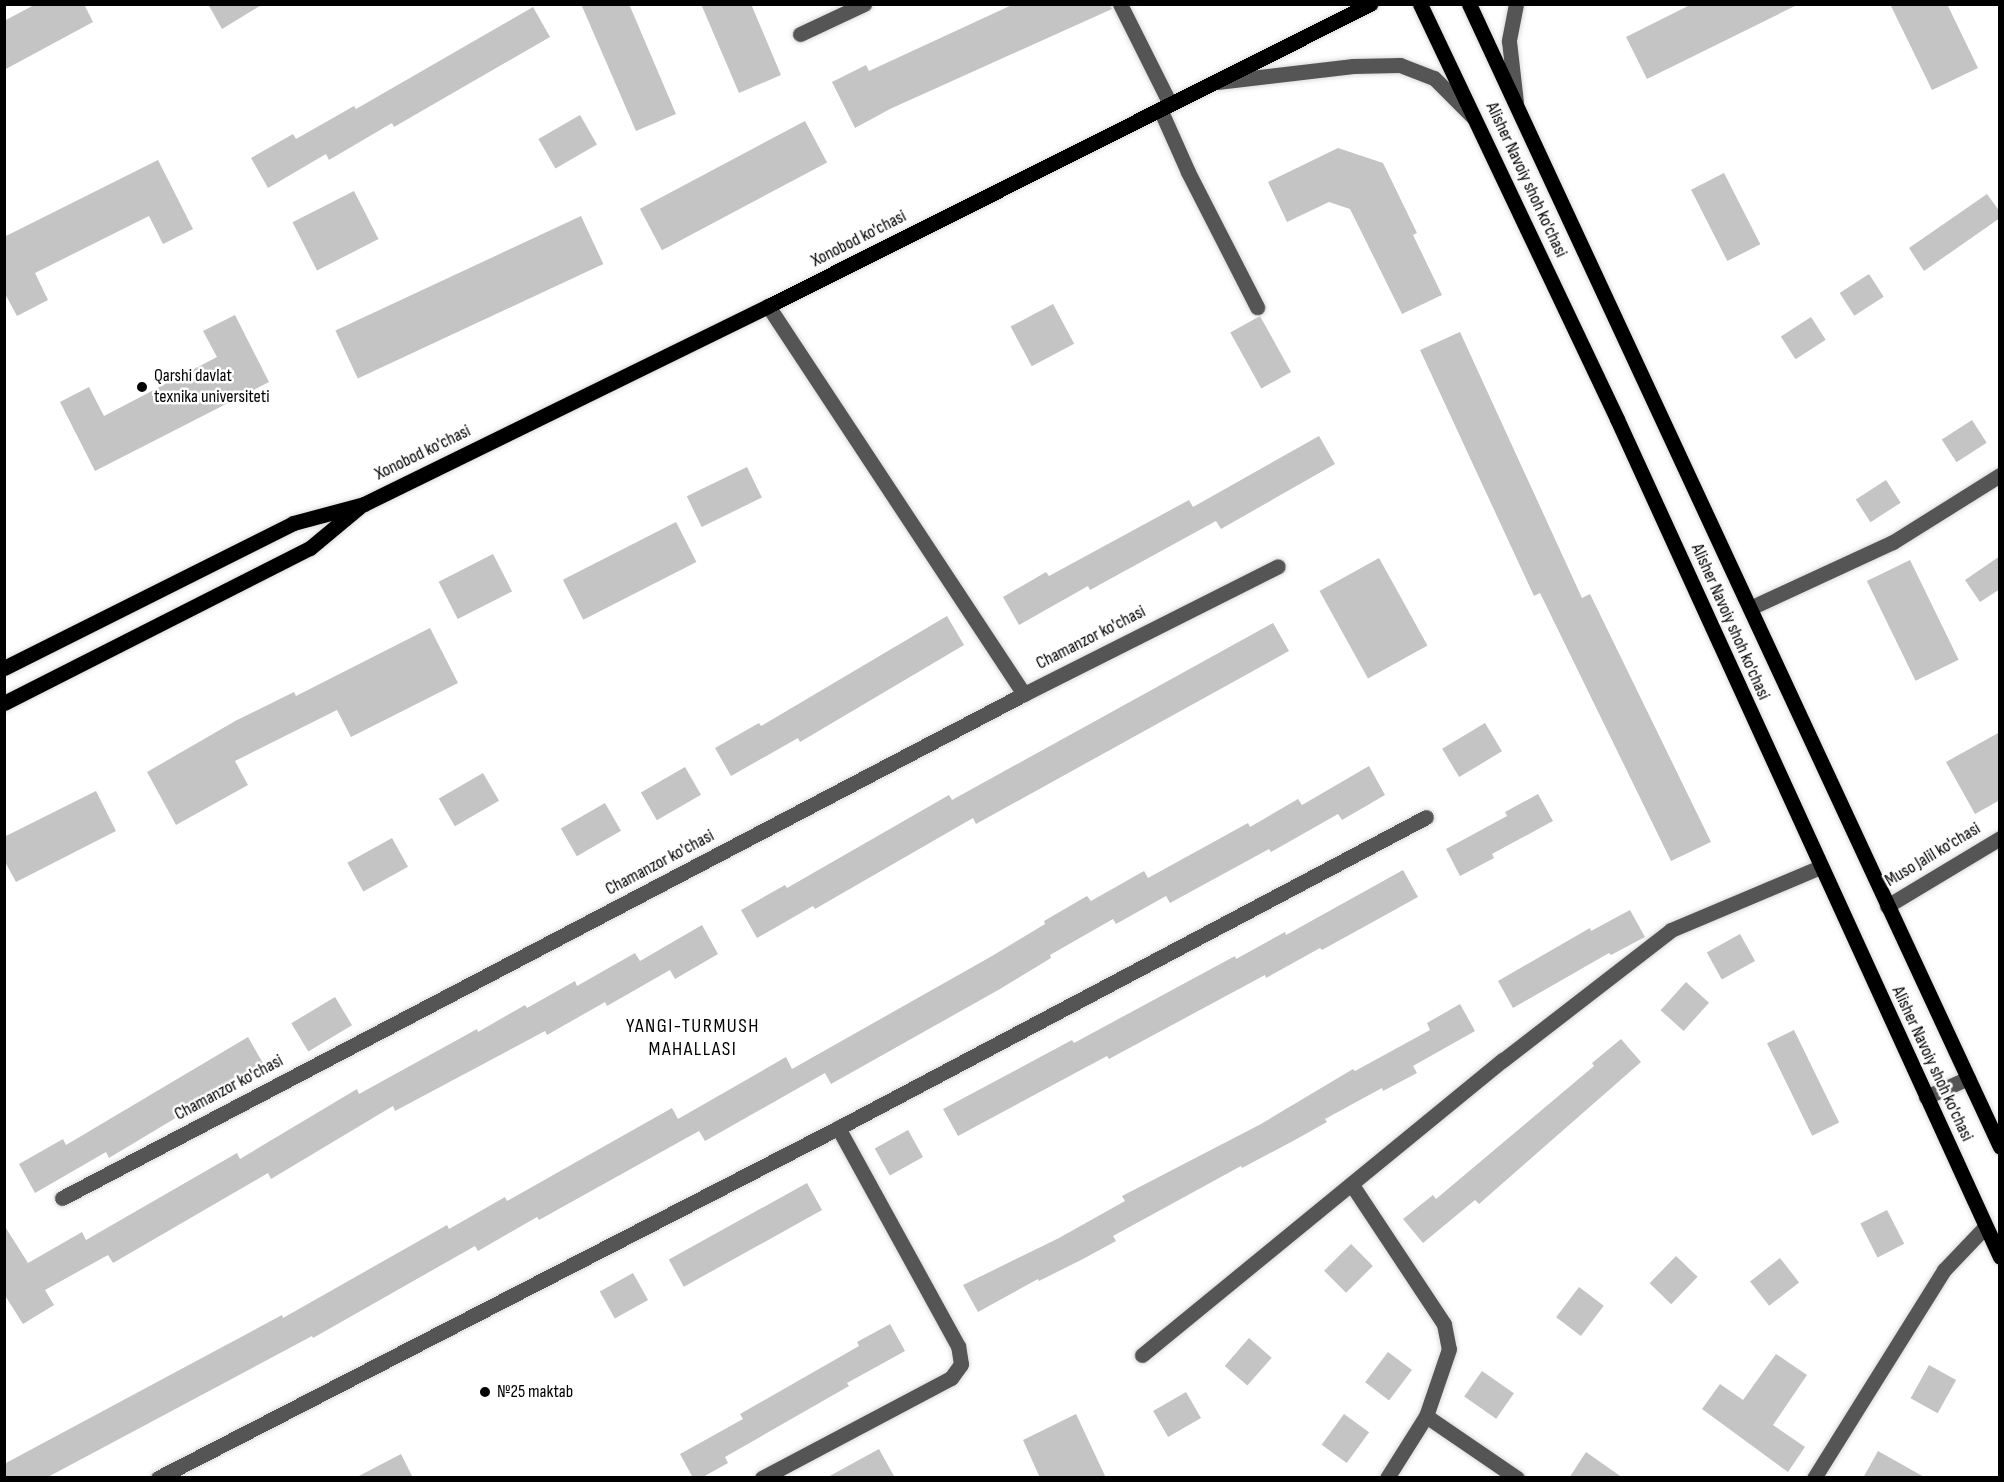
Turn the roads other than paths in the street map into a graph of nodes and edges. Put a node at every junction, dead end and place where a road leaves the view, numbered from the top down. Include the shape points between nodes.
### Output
1 (864, 4) edge
2 (1120, 4) edge
3 (1370, 4) edge
4 (1420, 4) edge
5 (1469, 4) edge
6 (1516, 4) edge
7 (800, 34) dead end
8 (1214, 83) junction
9 (1516, 105) junction
10 (1165, 107) junction
11 (1477, 120) junction
12 (768, 306) junction
13 (1257, 307) dead end
14 (2000, 475) edge
15 (364, 504) junction
16 (1278, 566) dead end
17 (1750, 608) junction
18 (4, 668) edge
19 (1024, 694) junction
20 (4, 703) edge
21 (1426, 817) dead end
22 (2000, 838) edge
23 (1820, 867) junction
24 (1887, 906) junction
25 (1968, 1078) junction
26 (1926, 1097) junction
27 (838, 1128) junction
28 (1998, 1141) edge
29 (1352, 1185) junction
30 (62, 1198) dead end
31 (1985, 1227) junction
32 (2000, 1257) edge
33 (1142, 1355) dead end
34 (1426, 1416) junction
35 (158, 1478) edge
36 (762, 1478) edge
37 (1387, 1478) edge
38 (1517, 1478) edge
39 (1814, 1478) edge

1 - 7 street
2 - 10 street
3 - 8 main road, Xonobod ko'chasi
4 - 11 main road, Alisher Navoiy shoh ko'chasi
5 - 9 main road, Alisher Navoiy shoh ko'chasi
6 - 9 street via 1509,41
8 - 10 main road, Xonobod ko'chasi
8 - 11 street via 1353,66 1400,65 1434,78
9 - 17 main road, Alisher Navoiy shoh ko'chasi
10 - 12 main road, Xonobod ko'chasi
10 - 13 street via 1188,172
11 - 23 main road, Alisher Navoiy shoh ko'chasi
12 - 15 main road, Xonobod ko'chasi
12 - 19 street
14 - 17 street via 1893,542
15 - 18 main road, Xonobod ko'chasi via 293,523
15 - 20 main road, Xonobod ko'chasi via 310,548
16 - 19 street, Chamanzor ko'chasi
17 - 24 main road, Alisher Navoiy shoh ko'chasi
19 - 30 street, Chamanzor ko'chasi
21 - 27 street
22 - 24 street, Muso Jalil ko'chasi
23 - 26 main road, Alisher Navoiy shoh ko'chasi
23 - 29 street via 1671,930 1503,1060
24 - 25 main road, Alisher Navoiy shoh ko'chasi
25 - 26 street
25 - 28 main road, Alisher Navoiy shoh ko'chasi
26 - 31 main road, Alisher Navoiy shoh ko'chasi
27 - 35 street
27 - 36 street via 958,1346 961,1364 951,1378
29 - 33 street
29 - 34 street via 1444,1324 1449,1348
31 - 32 main road, Alisher Navoiy shoh ko'chasi
31 - 39 street via 1944,1270
34 - 37 street
34 - 38 street

